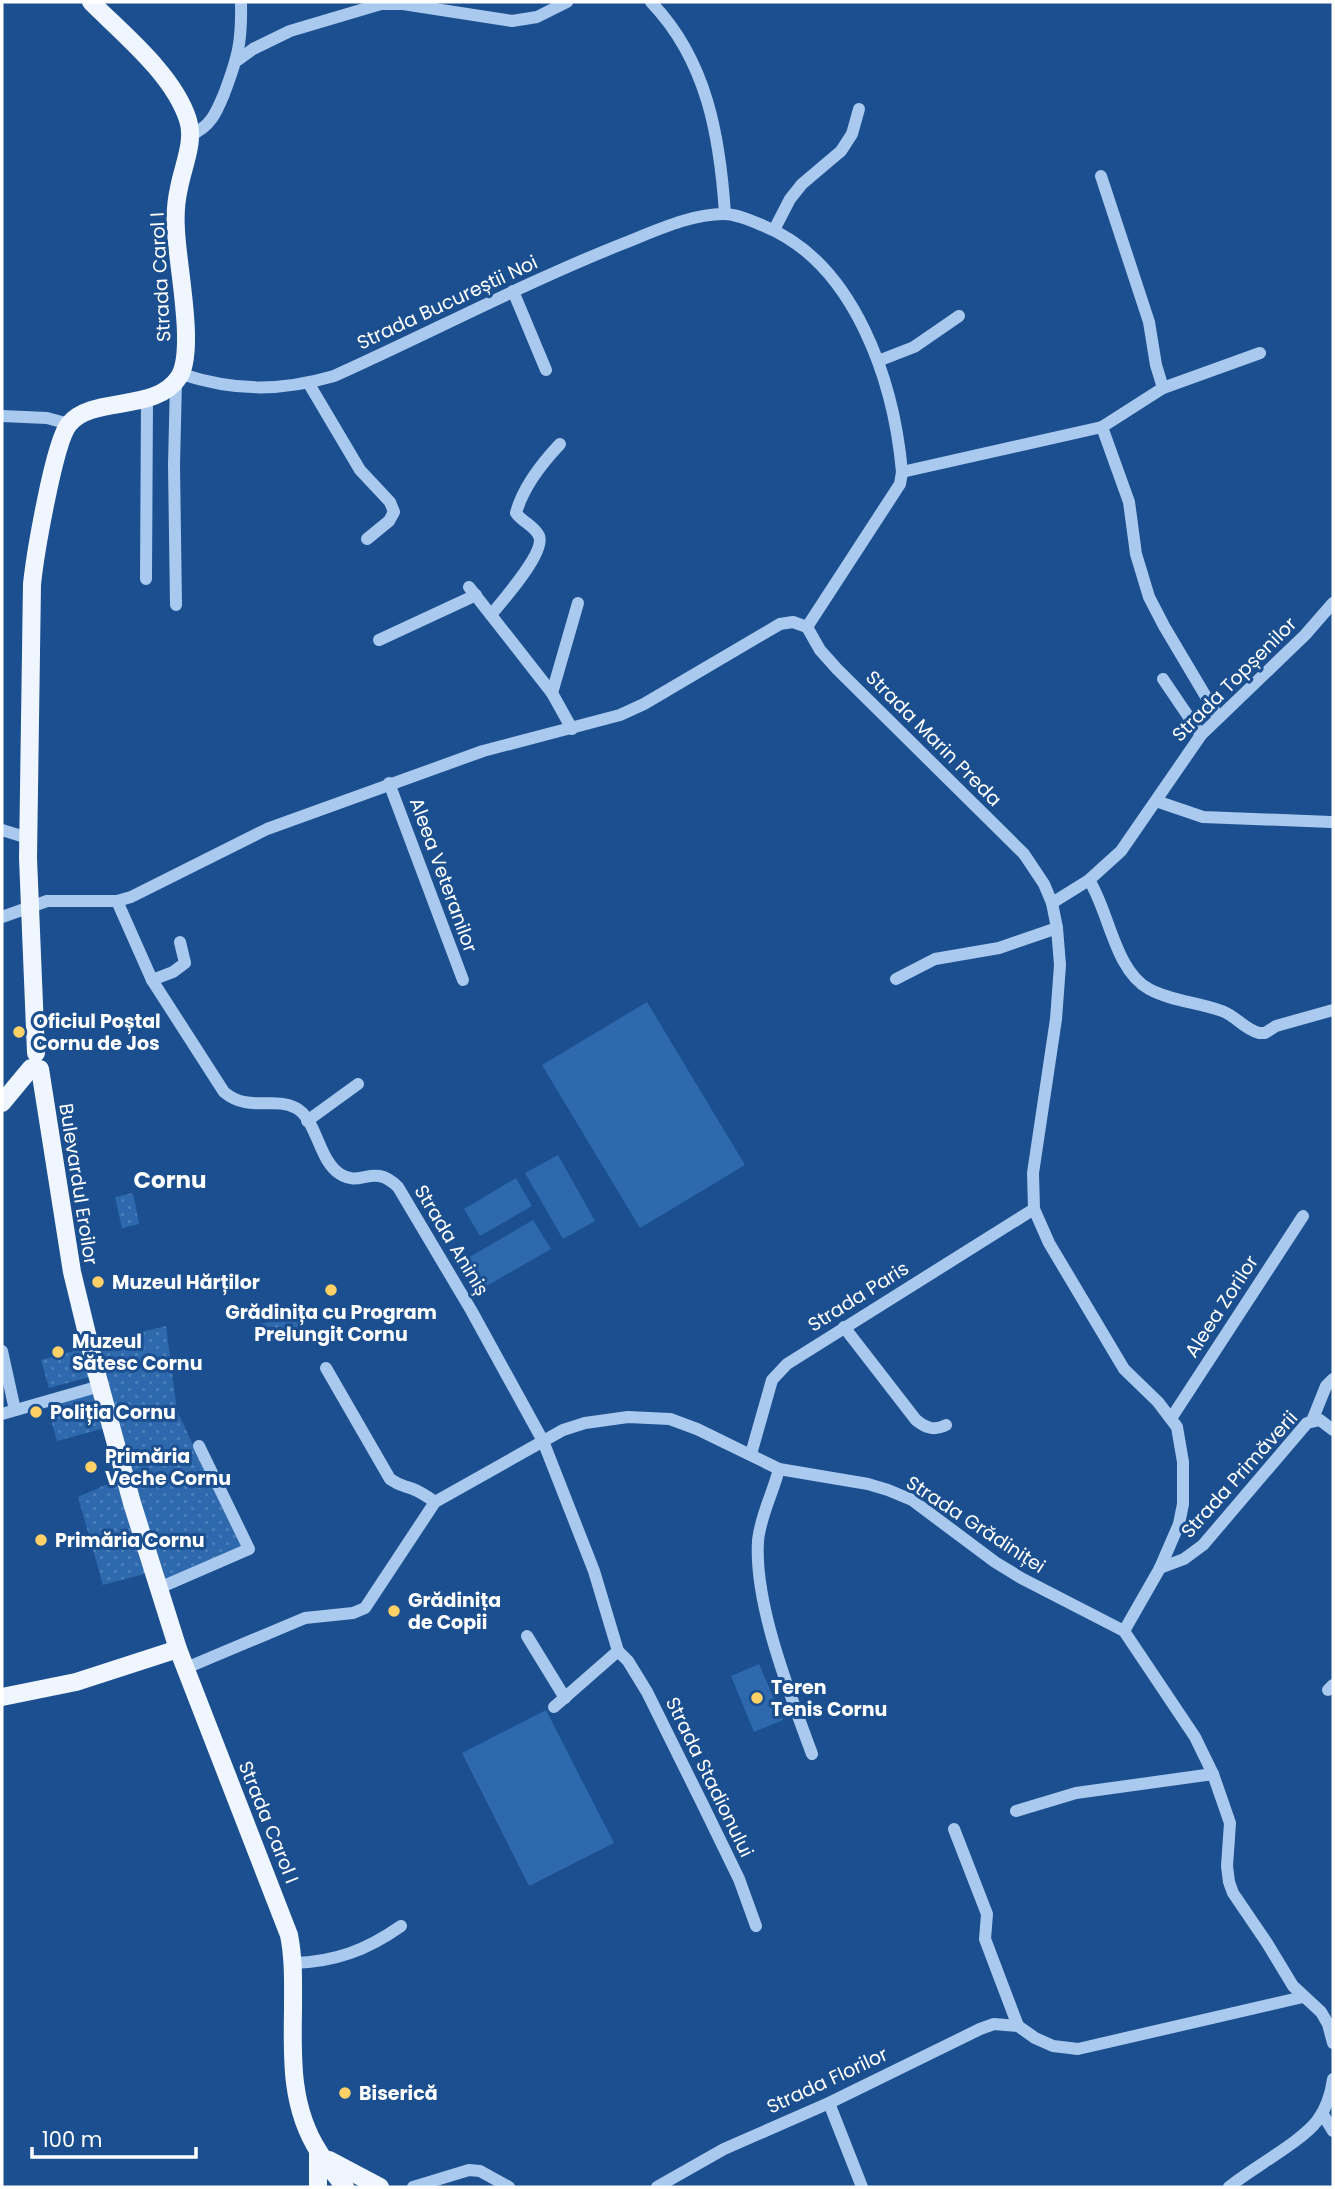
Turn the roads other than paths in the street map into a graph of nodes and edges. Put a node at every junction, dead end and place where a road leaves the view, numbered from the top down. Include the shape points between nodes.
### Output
1 (91, 2) edge
2 (241, 2) edge
3 (568, 2) edge
4 (657, 4) edge
5 (238, 60) junction
6 (859, 109) dead end
7 (191, 135) junction
8 (1101, 176) dead end
9 (725, 214) junction
10 (774, 230) junction
11 (513, 291) junction
12 (959, 316) dead end
13 (1260, 353) dead end
14 (878, 361) junction
15 (547, 370) dead end
16 (178, 377) junction
17 (309, 384) junction
18 (1163, 388) junction
19 (147, 398) junction
20 (2, 416) edge
21 (69, 424) junction
22 (1102, 428) junction
23 (560, 444) dead end
24 (902, 472) junction
25 (367, 539) dead end
26 (146, 579) dead end
27 (578, 603) dead end
28 (1333, 603) edge
29 (176, 606) dead end
30 (491, 615) junction
31 (807, 627) junction
32 (379, 640) dead end
33 (1163, 678) dead end
34 (552, 693) junction
35 (1218, 717) junction
36 (572, 729) junction
37 (1201, 735) junction
38 (389, 783) junction
39 (1156, 801) junction
40 (1331, 822) dead end
41 (2, 830) edge
42 (28, 838) junction
43 (1089, 880) junction
44 (117, 901) junction
45 (1052, 904) junction
46 (30, 906) junction
47 (2, 917) edge
48 (1057, 928) junction
49 (180, 942) dead end
50 (896, 979) dead end
51 (152, 980) junction
52 (463, 980) dead end
53 (1333, 1010) edge
54 (36, 1063) junction
55 (358, 1084) dead end
56 (2, 1103) edge
57 (307, 1121) junction
58 (1034, 1209) junction
59 (1303, 1216) dead end
60 (844, 1327) junction
61 (2, 1351) edge
62 (326, 1368) dead end
63 (1333, 1379) edge
64 (100, 1386) junction
65 (8, 1412) edge
66 (1172, 1417) junction
67 (1312, 1421) junction
68 (946, 1425) dead end
69 (1333, 1430) edge
70 (543, 1441) junction
71 (199, 1446) dead end
72 (751, 1454) junction
73 (779, 1469) junction
74 (435, 1502) junction
75 (1160, 1568) junction
76 (159, 1588) junction
77 (1124, 1631) junction
78 (527, 1636) dead end
79 (178, 1649) junction
80 (618, 1651) junction
81 (186, 1668) junction
82 (2, 1697) edge
83 (812, 1754) dead end
84 (1213, 1774) junction
85 (1016, 1811) dead end
86 (954, 1829) dead end
87 (401, 1926) dead end
88 (755, 1926) dead end
89 (293, 1963) junction
90 (1304, 1997) junction
91 (1018, 2026) junction
92 (1333, 2043) edge
93 (1333, 2079) edge
94 (829, 2103) junction
95 (1322, 2113) junction
96 (1333, 2132) edge
97 (318, 2152) junction
98 (318, 2187) edge
99 (345, 2187) edge
100 (380, 2187) edge
101 (413, 2187) edge
102 (509, 2187) edge
103 (657, 2187) edge
104 (862, 2187) edge
105 (1229, 2187) edge

1 - 7 main road via 170,86
2 - 5 street
3 - 5 street via 537,17 512,21 381,4 290,31
4 - 9 street via 705,89 719,153
5 - 7 street via 213,120
6 - 10 street via 841,151 802,184
7 - 16 main road, Strada Carol I via 175,226 186,343
8 - 18 street via 1149,322
9 - 10 street
9 - 11 street, Strada Bucureștii Noi via 665,227
10 - 14 street via 805,249 846,296
11 - 15 street
11 - 17 street, Strada Bucureștii Noi
12 - 14 street via 914,347
13 - 18 street
14 - 24 street
16 - 17 street, Strada Bucureștii Noi via 233,387
16 - 19 main road via 167,389
16 - 29 street
17 - 25 street via 360,470 394,512
18 - 22 street
19 - 21 main road via 85,413
19 - 26 street
20 - 21 street
21 - 42 main road via 58,452 32,584
22 - 24 street
22 - 35 street via 1129,502 1136,554 1149,597
23 - 30 street via 536,473 516,513 537,531 541,540 538,553
24 - 31 street via 900,484
27 - 34 street
28 - 35 street, Strada Topșenilor
30 - 32 street via 473,591
30 - 34 street
31 - 36 street via 780,624 644,704
31 - 45 street, Strada Marin Preda via 836,669 1024,854
33 - 37 street
34 - 36 street
35 - 37 street, Strada Topșenilor
36 - 38 street via 483,751
37 - 39 street, Strada Topșenilor
38 - 44 street via 267,829
38 - 52 street, Aleea Veteranilor
39 - 40 street via 1203,817
39 - 43 street, Strada Topșenilor via 1121,851
41 - 42 street
42 - 46 main road
43 - 45 street, Strada Topșenilor
43 - 53 street via 1128,968 1149,989 1221,1010 1259,1033
44 - 46 street via 65,900
44 - 51 street
45 - 48 street, Strada Marin Preda
46 - 47 street
46 - 54 main road
48 - 50 street via 999,948 935,959
48 - 58 street, Strada Marin Preda via 1060,981 1033,1173
49 - 51 street via 185,963
51 - 57 street via 224,1091 242,1102 297,1108
54 - 56 main road
54 - 64 main road, Bulevardul Eroilor via 72,1272
55 - 57 street
57 - 70 street, Strada Aniniș via 324,1156 341,1175 351,1179 377,1174 398,1187
58 - 60 street, Strada Paris
58 - 66 street, Strada Marin Preda via 1049,1243 1124,1369
59 - 66 street, Aleea Zorilor
60 - 68 street via 916,1420 931,1429
60 - 72 street, Strada Paris via 777,1373
61 - 65 street
62 - 74 street via 390,1479
63 - 67 street
64 - 65 street
64 - 76 main road, Bulevardul Eroilor
66 - 75 street, Strada Marin Preda via 1181,1441 1183,1504
67 - 69 street, Strada Primăverii via 1326,1423
67 - 75 street, Strada Primăverii via 1300,1429 1203,1545
70 - 72 street, Strada Grădiniței via 585,1423 648,1417 670,1419
70 - 74 street, Strada Grădiniței
70 - 80 street, Strada Stadionului via 594,1572
71 - 76 street via 248,1549
72 - 73 street, Strada Grădiniței
73 - 77 street, Strada Grădiniței via 900,1494 1021,1578
73 - 83 street via 758,1540 762,1597
74 - 81 street, Strada Grădiniței via 365,1608 304,1618
75 - 77 street
76 - 79 main road, Bulevardul Eroilor
77 - 84 street via 1195,1737
78 - 80 street via 559,1702
79 - 81 main road, Strada Carol I
79 - 82 main road via 76,1682
80 - 88 street, Strada Stadionului via 647,1692 738,1879
81 - 89 main road, Strada Carol I via 279,1905
84 - 85 street via 1076,1793
84 - 90 street via 1230,1823 1228,1882
86 - 91 street via 987,1914 985,1940
87 - 89 street via 355,1953 328,1961
89 - 97 main road, Strada Carol I via 294,2084 304,2123
90 - 91 street via 1078,2049 1053,2046
90 - 92 street via 1321,2012
91 - 94 street, Strada Florilor via 994,2024 980,2029
93 - 95 street
94 - 103 street, Strada Florilor via 741,2141
94 - 104 street
95 - 96 street
95 - 105 street via 1304,2133
97 - 98 main road
97 - 99 main road, Strada Carol I
97 - 100 main road
101 - 102 street via 469,2170

